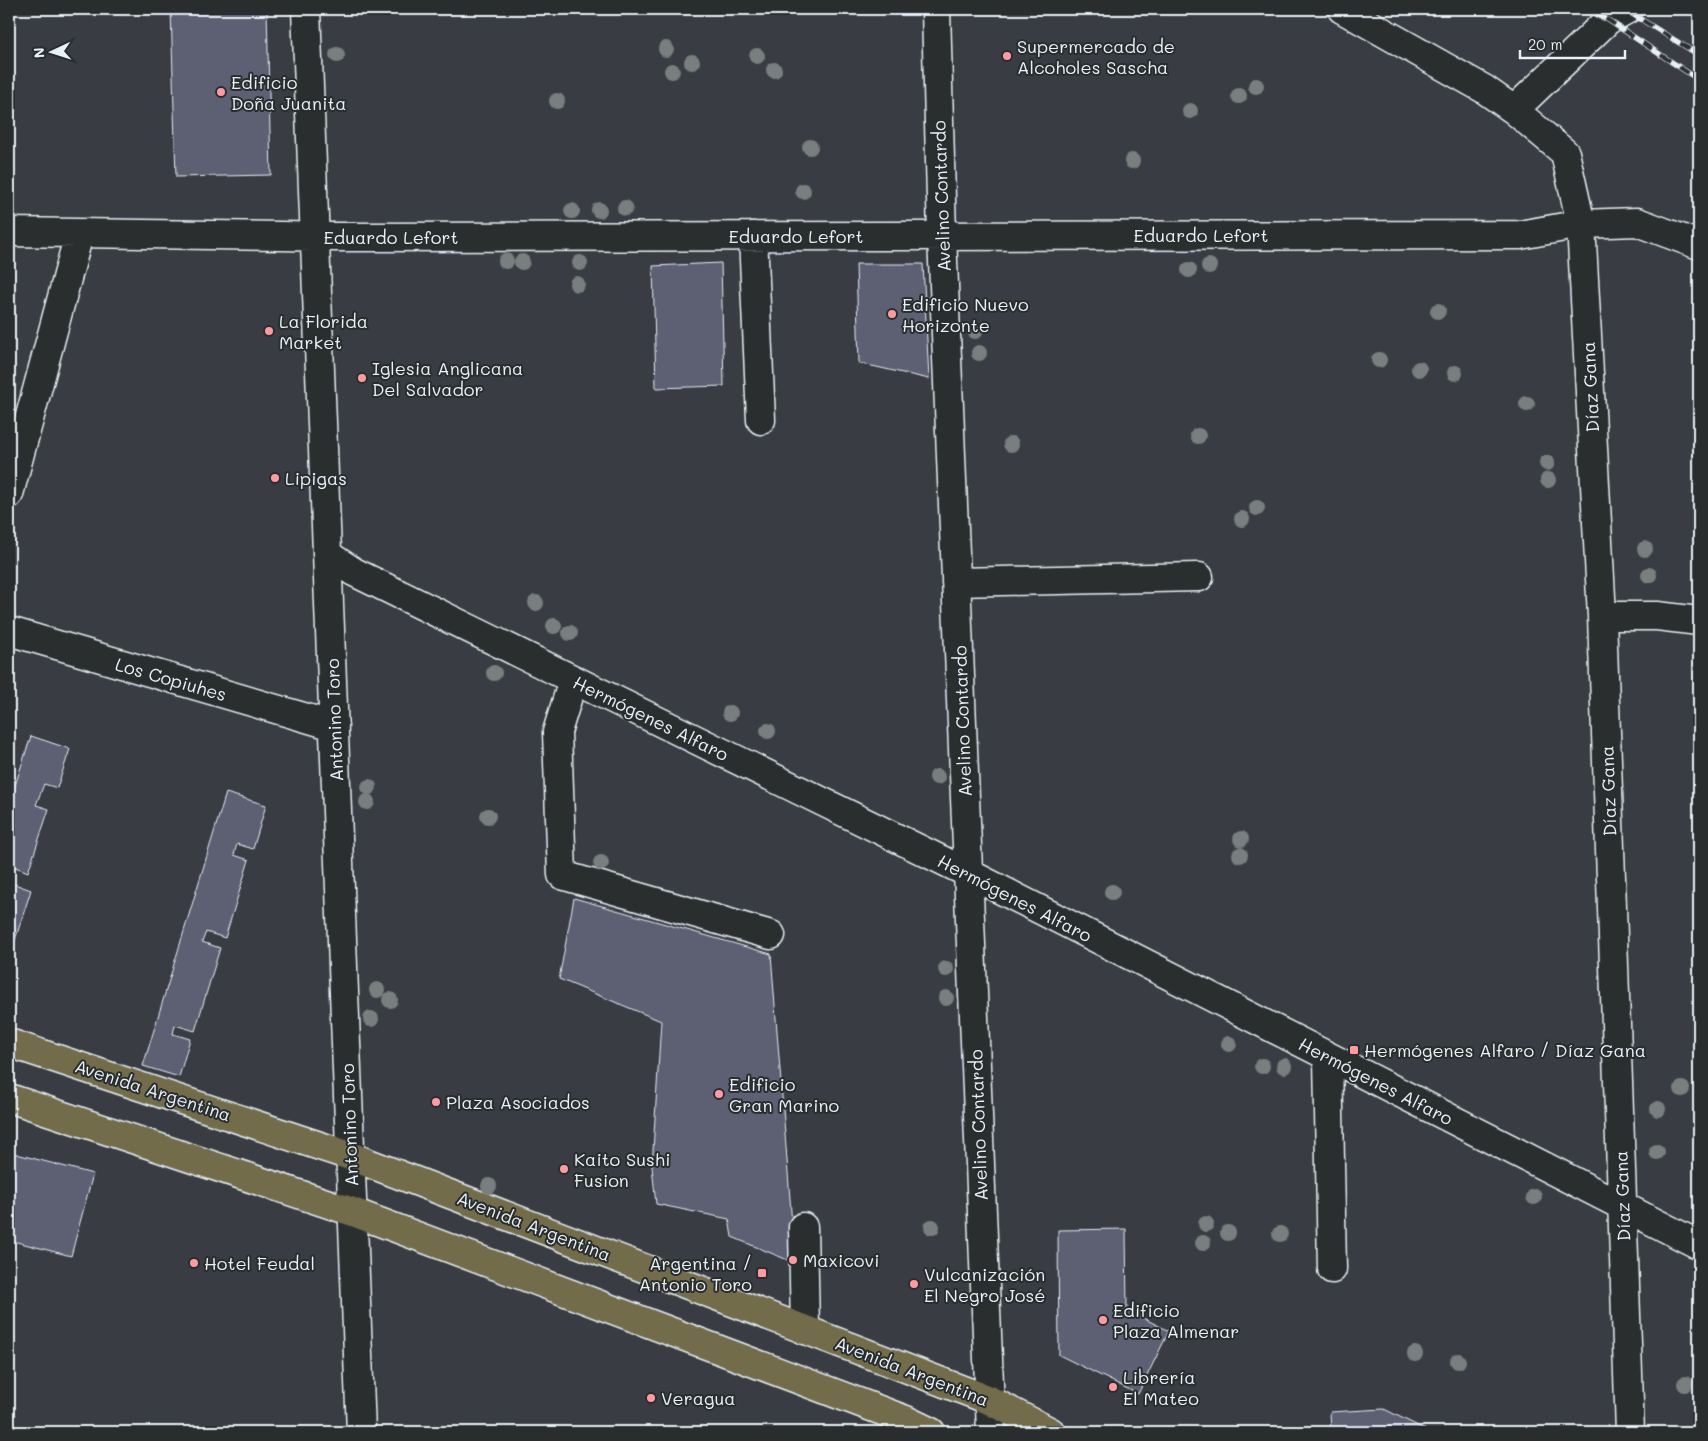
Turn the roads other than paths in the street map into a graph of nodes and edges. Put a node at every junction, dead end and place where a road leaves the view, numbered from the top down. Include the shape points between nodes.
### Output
1 (306, 9) edge
2 (936, 9) edge
3 (1342, 9) edge
4 (1628, 9) edge
5 (1514, 110) junction
6 (1581, 224) junction
7 (9, 232) edge
8 (79, 234) junction
9 (753, 236) junction
10 (942, 236) junction
11 (315, 237) junction
12 (1699, 245) edge
13 (761, 420) dead end
14 (9, 494) edge
15 (328, 555) junction
16 (1200, 577) dead end
17 (956, 582) junction
18 (1602, 616) junction
19 (1699, 621) edge
20 (9, 631) edge
21 (573, 680) junction
22 (334, 726) junction
23 (968, 873) junction
24 (771, 935) dead end
25 (9, 1042) edge
26 (1328, 1057) junction
27 (9, 1098) edge
28 (350, 1156) junction
29 (1623, 1207) junction
30 (352, 1212) junction
31 (803, 1227) dead end
32 (1699, 1245) edge
33 (1332, 1268) dead end
34 (805, 1330) junction
35 (989, 1400) junction
36 (361, 1432) edge
37 (931, 1432) edge
38 (991, 1432) edge
39 (1051, 1432) edge
40 (1630, 1432) edge

1 - 11 street, Antonino Toro
2 - 10 street, Avelino Contardo
3 - 5 street via 1484,89
4 - 5 street via 1608,20
5 - 6 street, Díaz Gana via 1565,153
6 - 10 street, Eduardo Lefort via 1520,235
6 - 12 street, Eduardo Lefort via 1637,222
6 - 18 street, Díaz Gana
7 - 8 street, Eduardo Lefort
8 - 11 street, Eduardo Lefort
8 - 14 street
9 - 10 street, Eduardo Lefort
9 - 11 street, Eduardo Lefort
9 - 13 street
10 - 17 street, Avelino Contardo
11 - 15 street, Antonino Toro
15 - 21 street, Hermógenes Alfaro via 354,572
15 - 22 street, Antonino Toro
16 - 17 street
17 - 23 street, Avelino Contardo
18 - 19 street via 1657,616
18 - 29 street, Díaz Gana
20 - 22 street, Los Copiuhes
21 - 23 street, Hermógenes Alfaro
21 - 24 street via 557,732 562,875
22 - 28 street, Antonino Toro
23 - 26 street, Hermógenes Alfaro
23 - 35 street, Avelino Contardo
25 - 28 main road, Avenida Argentina
26 - 29 street, Hermógenes Alfaro
26 - 33 street
27 - 30 main road
28 - 30 street, Antonino Toro
28 - 34 main road, Avenida Argentina
29 - 32 street, Hermógenes Alfaro
29 - 40 street, Díaz Gana
30 - 36 street, Antonino Toro
30 - 37 main road
31 - 34 street
34 - 35 main road, Avenida Argentina
35 - 38 street, Avelino Contardo
35 - 39 main road, Avenida Argentina

